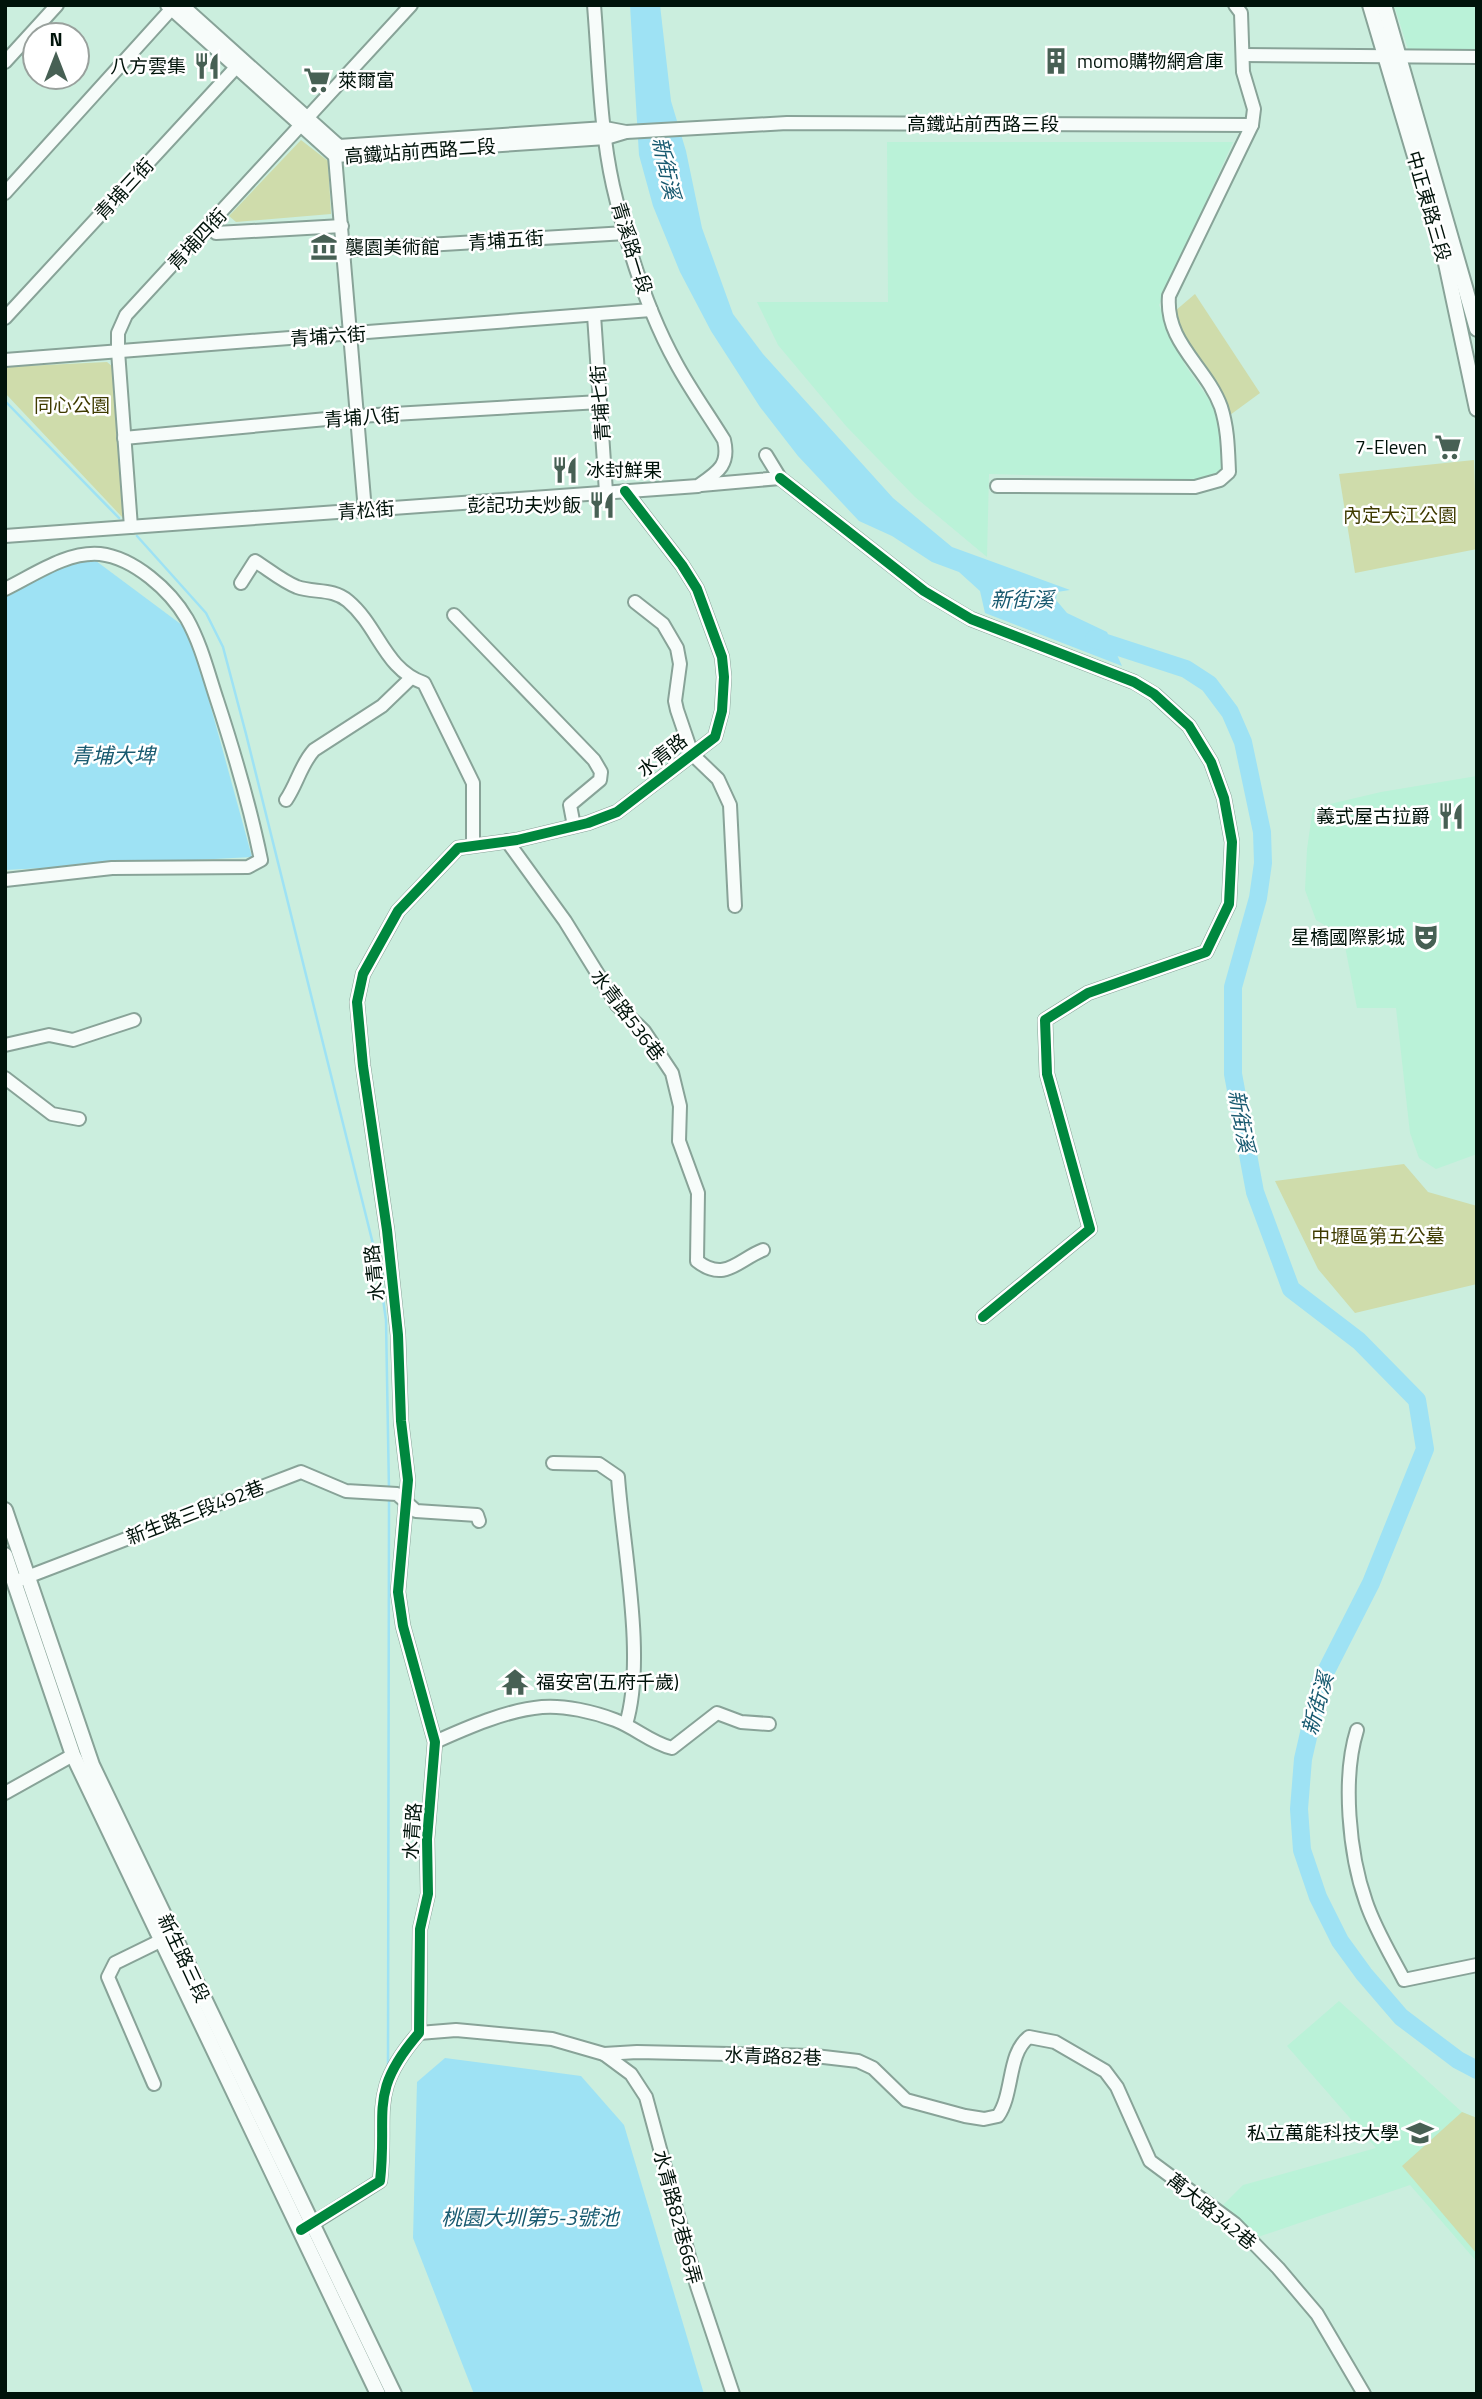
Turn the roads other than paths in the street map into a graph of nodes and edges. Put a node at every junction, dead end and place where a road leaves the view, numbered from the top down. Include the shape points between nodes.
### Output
1 (57, 5) edge
2 (411, 5) edge
3 (594, 5) edge
4 (1235, 5) edge
5 (1370, 5) edge
6 (1384, 5) edge
7 (174, 6) edge
8 (1243, 55) junction
9 (1392, 55) junction
10 (1477, 57) edge
11 (5, 62) edge
12 (239, 64) junction
13 (304, 123) junction
14 (1252, 125) junction
15 (605, 133) junction
16 (335, 156) junction
17 (5, 193) edge
18 (209, 226) junction
19 (342, 226) junction
20 (626, 233) junction
21 (344, 250) junction
22 (651, 310) junction
23 (594, 314) junction
24 (5, 318) edge
25 (1477, 328) edge
26 (351, 334) junction
27 (118, 351) junction
28 (5, 360) edge
29 (600, 402) junction
30 (1477, 409) edge
31 (359, 416) junction
32 (124, 438) junction
33 (766, 455) dead end
34 (722, 470) joint
35 (780, 478) junction
36 (700, 485) junction
37 (997, 486) dead end
38 (625, 491) junction
39 (606, 492) junction
40 (365, 510) junction
41 (131, 527) junction
42 (5, 536) edge
43 (241, 583) dead end
44 (5, 589) edge
45 (635, 602) dead end
46 (454, 615) dead end
47 (411, 678) junction
48 (692, 754) junction
49 (286, 800) dead end
50 (574, 826) junction
51 (507, 841) junction
52 (473, 845) junction
53 (5, 880) edge
54 (736, 906) dead end
55 (134, 1020) dead end
56 (5, 1045) edge
57 (5, 1078) edge
58 (79, 1119) dead end
59 (764, 1250) dead end
60 (983, 1317) dead end
61 (553, 1463) dead end
62 (408, 1503) junction
63 (5, 1510) edge
64 (479, 1521) dead end
65 (5, 1555) edge
66 (29, 1577) junction
67 (14, 1582) junction
68 (626, 1724) junction
69 (769, 1724) dead end
70 (1357, 1730) dead end
71 (435, 1742) junction
72 (73, 1755) junction
73 (5, 1793) edge
74 (160, 1941) junction
75 (1477, 1965) edge
76 (419, 2033) junction
77 (1055, 2042) joint
78 (604, 2054) junction
79 (154, 2084) dead end
80 (307, 2227) junction
81 (378, 2394) edge
82 (394, 2394) edge
83 (733, 2394) edge
84 (1364, 2394) edge

1 - 11 street
2 - 13 street, 青埔四街
3 - 15 street, 青溪路一段
4 - 8 street via 1241,13
5 - 9 main road, 中正東路三段
6 - 9 main road, 中正東路三段
7 - 12 street, 高鐵站前西路二段
7 - 17 street
8 - 9 street
8 - 14 street via 1254,109
9 - 10 street
9 - 25 main road
9 - 30 main road, 中正東路三段 via 1444,254
12 - 13 street, 高鐵站前西路二段
12 - 24 street, 青埔三街
13 - 15 street, 高鐵站前西路二段 via 339,146
13 - 16 street, 高鐵站前西路二段
13 - 18 street, 青埔四街
14 - 15 street, 高鐵站前西路三段 via 787,123
14 - 37 street via 1170,296 1168,315 1220,406 1228,435 1228,472 1220,480 1195,486
15 - 16 street, 高鐵站前西路二段
15 - 20 street, 青溪路一段 via 612,185
16 - 19 street
18 - 19 street via 216,233
18 - 27 street, 青埔四街 via 126,315 118,333
19 - 21 street
20 - 21 street, 青埔五街
20 - 22 street, 青溪路一段
21 - 26 street
22 - 23 street, 青埔六街
22 - 34 street, 青溪路一段 via 675,361 724,440 728,454
23 - 26 street, 青埔六街
23 - 29 street, 青埔七街
26 - 27 street, 青埔六街
26 - 31 street
27 - 28 street, 青埔六街
27 - 32 street, 青埔四街
29 - 31 street, 青埔八街
29 - 39 street, 青埔七街
31 - 32 street, 青埔八街
31 - 40 street
32 - 41 street, 青埔四街
33 - 35 street
34 - 36 street, 青松街
35 - 36 street
35 - 60 street via 923,591 971,619 1058,650 1154,694 1189,726 1211,761 1224,798 1232,842 1229,904 1206,952 1088,993 1045,1020 1047,1074 1090,1229
36 - 38 street, 青松街
38 - 39 street, 青松街
38 - 48 street, 水青路 via 697,589 722,657 722,711 715,737
39 - 40 street, 青松街
40 - 41 street, 青松街
41 - 42 street, 青松街
43 - 47 street via 256,561 298,587 335,593 367,621 389,660
44 - 53 street via 76,555 100,554 129,561 173,602 199,643 261,860 248,867 112,868
45 - 48 street via 663,624 677,648 680,664 675,701
46 - 50 street via 601,772 600,780 570,805
47 - 49 street via 382,706 314,750
47 - 52 street via 424,683 473,783
48 - 50 street, 水青路 via 617,812
48 - 54 street via 718,779 730,805
50 - 51 street, 水青路
51 - 52 street, 水青路
51 - 59 street, 水青路536巷 via 565,920 617,1005 644,1031 672,1073 680,1106 679,1141 698,1193 697,1261 707,1268 730,1269
52 - 62 street, 水青路 via 458,848 398,911 363,974 357,1002 394,1296
55 - 56 street via 73,1040 49,1035
57 - 58 street via 52,1114
61 - 68 street via 599,1464 618,1477 635,1696
62 - 64 street via 416,1511 465,1513 477,1515
62 - 66 street, 新生路三段492巷 via 397,1494 346,1491 301,1472
62 - 71 street, 水青路 via 398,1592
63 - 66 main road, 新生路三段
65 - 67 main road, 新生路三段
66 - 67 street, 新生路三段492巷
66 - 80 main road, 新生路三段 via 92,1765
67 - 72 main road, 新生路三段
68 - 69 street via 657,1744 673,1748 717,1713 741,1722
68 - 71 street via 599,1714 542,1707
70 - 75 street via 1349,1755 1352,1850 1365,1901 1404,1980
71 - 76 street, 水青路 via 427,1839 428,1894 420,1929
72 - 73 street
72 - 74 main road, 新生路三段
74 - 79 street via 115,1963 108,1977
74 - 80 main road, 新生路三段
76 - 78 street, 水青路82巷 via 456,2030 552,2039
76 - 80 street via 384,2086 380,2181
77 - 78 street, 水青路82巷 via 1029,2037 1020,2044 1005,2106 998,2116 984,2119 906,2100 873,2068 858,2061 816,2056
77 - 84 street, 萬大路342巷 via 1105,2071 1117,2087 1150,2161 1235,2224 1278,2268 1317,2314
78 - 83 street, 水青路82巷66弄 via 631,2074 646,2097 697,2286
80 - 81 main road, 新生路三段
80 - 82 main road, 新生路三段

